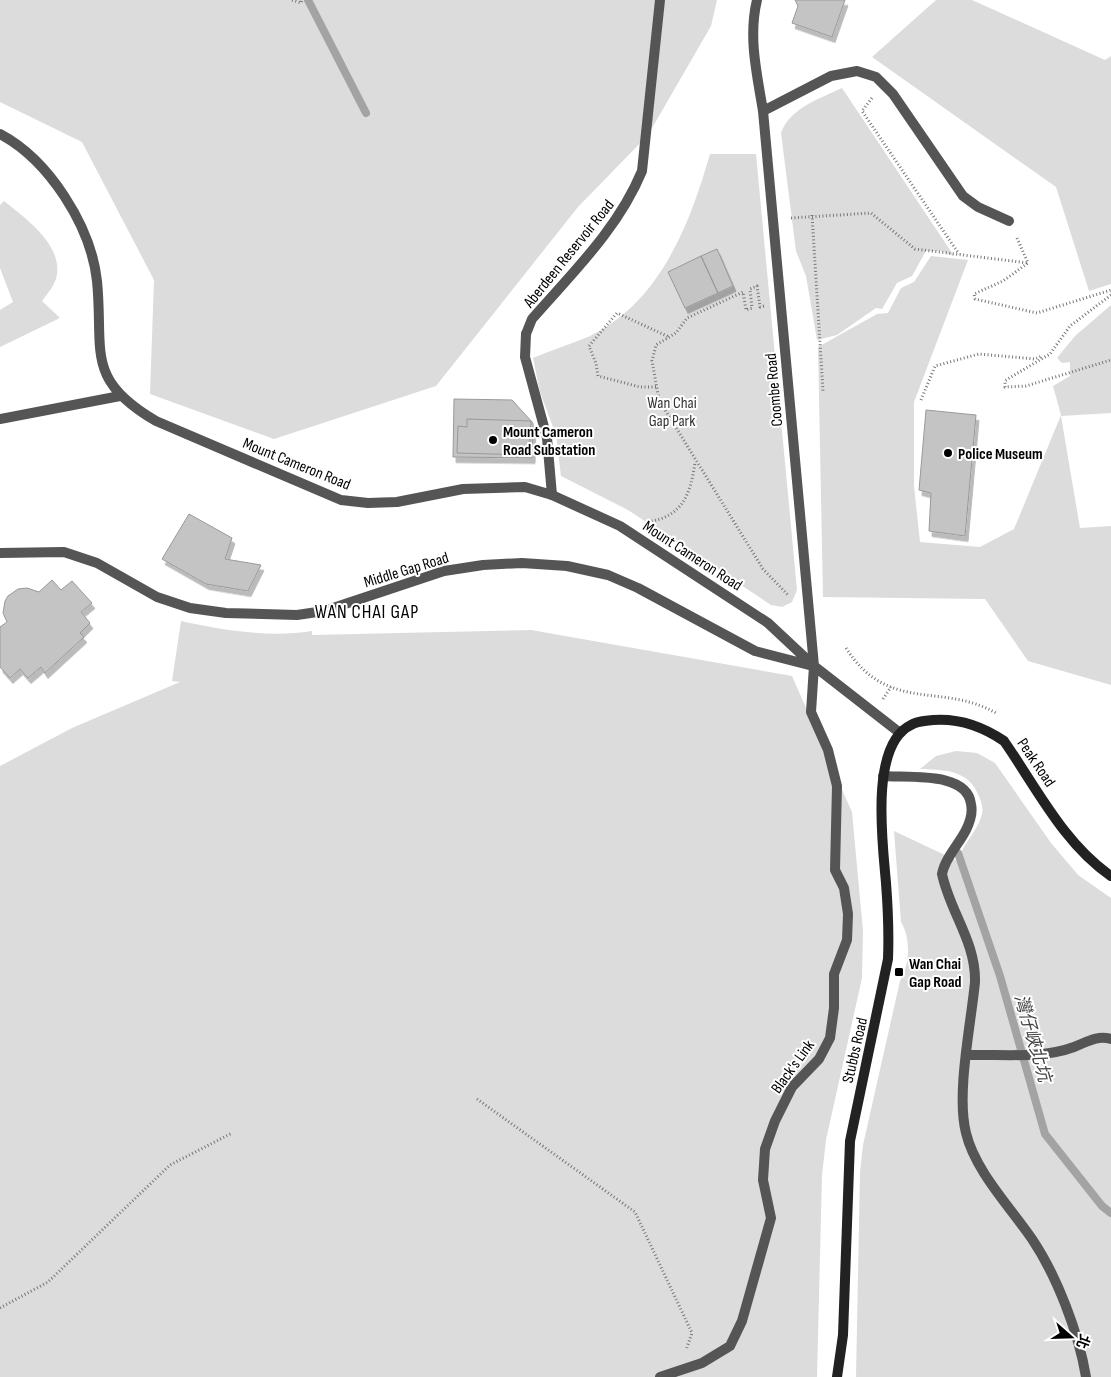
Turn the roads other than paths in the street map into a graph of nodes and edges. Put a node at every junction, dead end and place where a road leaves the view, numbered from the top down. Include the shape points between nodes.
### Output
1 (660, 0) edge
2 (757, 0) edge
3 (763, 111) junction
4 (0, 134) edge
5 (1009, 221) road end
6 (120, 396) junction
7 (0, 419) edge
8 (552, 495) junction
9 (0, 552) edge
10 (814, 666) junction
11 (900, 733) junction
12 (883, 776) junction
13 (1111, 876) edge
14 (1111, 1039) edge
15 (967, 1055) junction
16 (660, 1377) edge
17 (837, 1377) edge
18 (1086, 1377) edge

1 - 8 street, Aberdeen Reservoir Road via 642,171 632,197 613,226 532,319 526,334 525,357 548,438
2 - 3 street, Coombe Road via 753,18 754,53
3 - 5 street via 831,76 857,71 876,77 892,94 963,196 978,207
3 - 10 street, Coombe Road
4 - 6 street, Mount Cameron Road via 31,155 52,177 88,241 97,281 102,362 109,381
6 - 7 street
6 - 8 street, Mount Cameron Road via 156,420 341,500 397,502 463,489 524,488
8 - 10 street, Mount Cameron Road via 620,526 768,623
9 - 10 street, Middle Gap Road via 64,552 97,563 157,597 190,608 297,615 324,611 444,572 483,565 567,566 608,575 638,588 755,651
10 - 11 street
10 - 16 street, Black's Link via 811,712 828,750 837,786 835,870 844,888 848,914 847,940 834,974 830,1038 819,1059 792,1088 775,1120 765,1149 763,1180 771,1218 742,1321 730,1346 702,1363
11 - 12 main road, Stubbs Road via 888,755
11 - 13 main road, Peak Road via 910,725 924,721 964,721 989,730 1004,741 1075,844
12 - 15 street via 954,782 971,800 969,825 942,874 975,964
12 - 17 main road, Stubbs Road via 880,814 888,959 850,1141 843,1335
14 - 15 street via 1097,1038 1058,1052
15 - 18 street via 962,1115 968,1142 1048,1269 1076,1333

